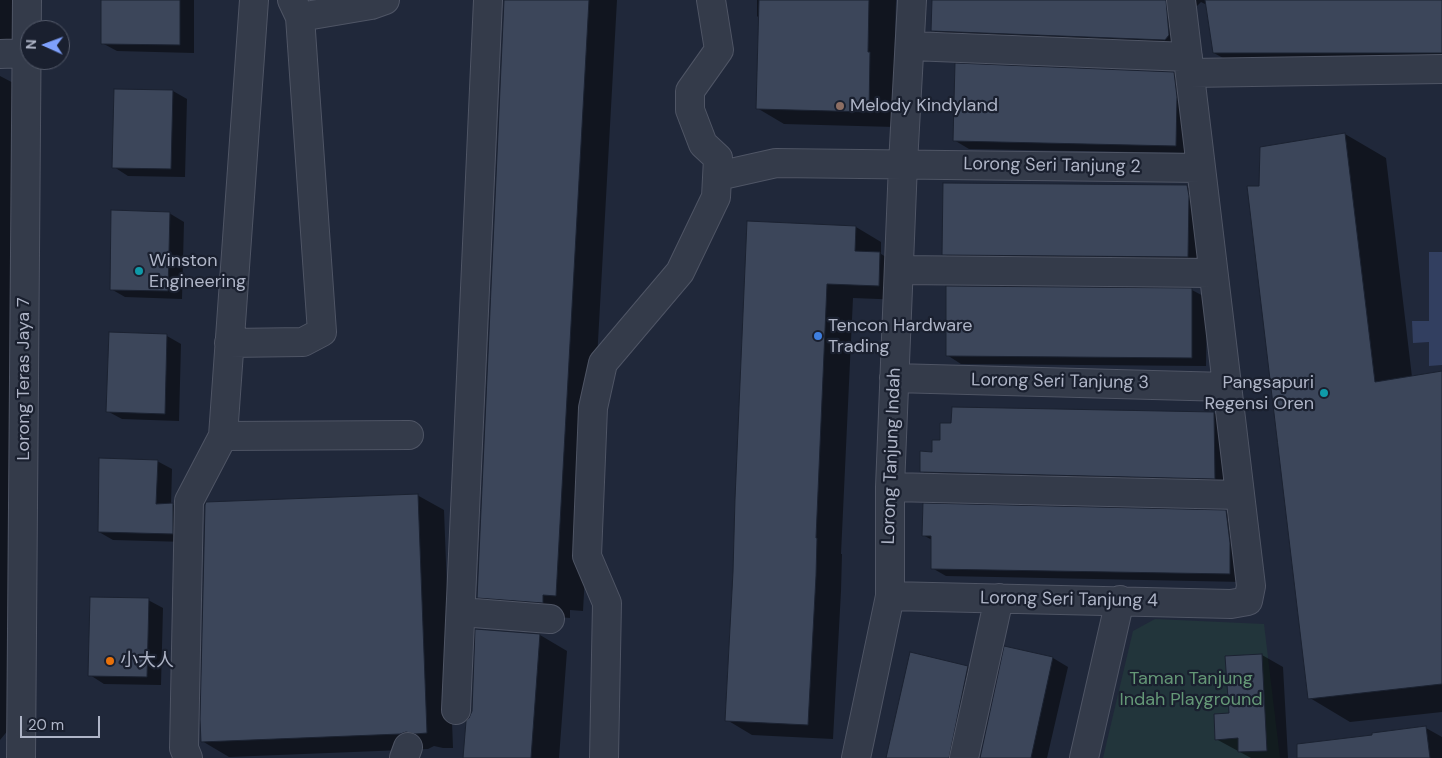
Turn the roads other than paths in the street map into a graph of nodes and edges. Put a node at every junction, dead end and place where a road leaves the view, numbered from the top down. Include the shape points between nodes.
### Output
1 (26, 0) edge
2 (254, 0) edge
3 (384, 0) edge
4 (488, 0) edge
5 (711, 0) edge
6 (912, 0) edge
7 (1181, 0) edge
8 (296, 8) edge
9 (910, 46) junction
10 (13, 54) edge
11 (1189, 65) junction
12 (1442, 69) edge
13 (903, 164) junction
14 (1201, 168) junction
15 (718, 176) junction
16 (899, 270) junction
17 (1213, 273) junction
18 (229, 343) junction
19 (894, 378) junction
20 (1227, 387) junction
21 (410, 435) dead end
22 (223, 436) junction
23 (890, 487) junction
24 (1240, 495) junction
25 (890, 596) junction
26 (998, 598) junction
27 (1120, 600) junction
28 (461, 612) junction
29 (550, 619) dead end
30 (456, 710) dead end
31 (21, 758) edge
32 (188, 758) edge
33 (604, 758) edge
34 (856, 758) edge
35 (964, 758) edge
36 (1084, 758) edge

1 - 10 street, Lorong Teras Jaya 7
2 - 18 street
3 - 8 street via 371,5
4 - 28 street
5 - 15 street via 719,50 690,91 690,110 703,144 718,158
6 - 9 street, Lorong Tanjung Indah
7 - 11 street
8 - 18 street via 322,332 303,342
9 - 11 street
9 - 13 street, Lorong Tanjung Indah
10 - 31 street, Lorong Teras Jaya 7
11 - 12 street
11 - 14 street
13 - 14 street, Lorong Seri Tanjung 2
13 - 15 street, Lorong Seri Tanjung 2 via 776,164
13 - 16 street, Lorong Tanjung Indah
14 - 17 street
15 - 33 street via 716,197 680,272 602,363 593,408 587,556 607,603
16 - 17 street
16 - 19 street, Lorong Tanjung Indah
17 - 20 street
18 - 22 street
19 - 20 street, Lorong Seri Tanjung 3
19 - 23 street, Lorong Tanjung Indah
20 - 24 street
21 - 22 street
22 - 32 street via 190,501 184,748
23 - 24 street
23 - 25 street, Lorong Tanjung Indah
24 - 27 street, Lorong Seri Tanjung 4 via 1250,586 1248,601 1231,604
25 - 26 street, Lorong Seri Tanjung 4
25 - 34 street, Lorong Tanjung Indah
26 - 27 street, Lorong Seri Tanjung 4
26 - 35 street
27 - 36 street
28 - 29 street
28 - 30 street

